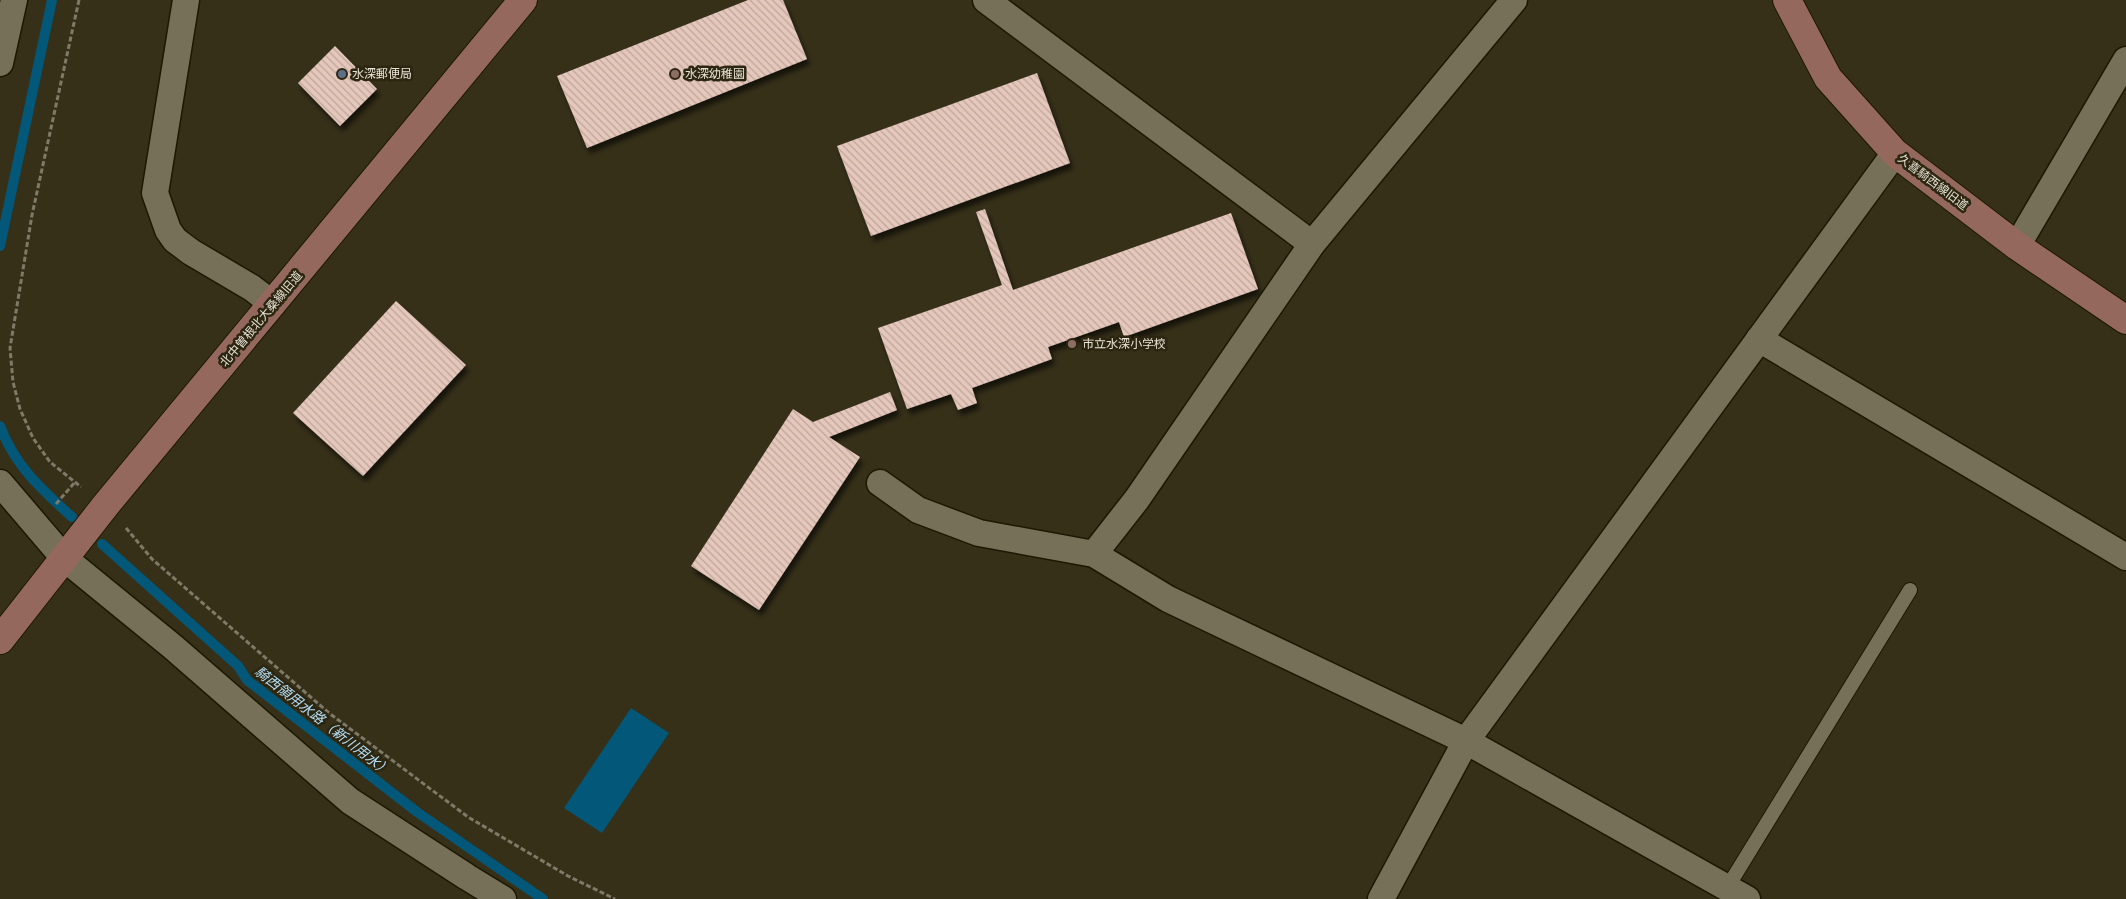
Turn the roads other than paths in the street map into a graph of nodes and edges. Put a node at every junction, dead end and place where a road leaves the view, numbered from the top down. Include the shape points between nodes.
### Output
1 (14, 0) edge
2 (186, 0) edge
3 (523, 0) edge
4 (986, 0) edge
5 (1514, 0) edge
6 (1787, 0) edge
7 (2126, 60) edge
8 (0, 63) edge
9 (1895, 153) junction
10 (1312, 244) junction
11 (2017, 246) junction
12 (273, 304) junction
13 (2126, 320) edge
14 (1759, 339) junction
15 (0, 483) edge
16 (880, 483) dead end
17 (1094, 554) junction
18 (2126, 557) edge
19 (64, 558) junction
20 (1910, 590) dead end
21 (0, 640) edge
22 (1466, 740) junction
23 (1737, 893) edge
24 (504, 899) edge
25 (1381, 899) edge

1 - 8 street
2 - 12 street via 155,192 168,230 175,240
3 - 12 street, 北中曽根北大桑線旧道
4 - 10 street
5 - 10 street
6 - 9 street, 久喜騎西線旧道 via 1828,78
7 - 11 street
9 - 11 street, 久喜騎西線旧道
9 - 14 street
10 - 17 street via 1137,499
11 - 13 street, 久喜騎西線旧道
12 - 19 street, 北中曽根北大桑線旧道
14 - 18 street
14 - 22 street
15 - 19 street
16 - 17 street via 918,510 979,533
17 - 22 street via 1168,599
19 - 21 street, 北中曽根北大桑線旧道
19 - 24 street via 173,647 350,801
20 - 23 lane
22 - 23 street
22 - 25 street

